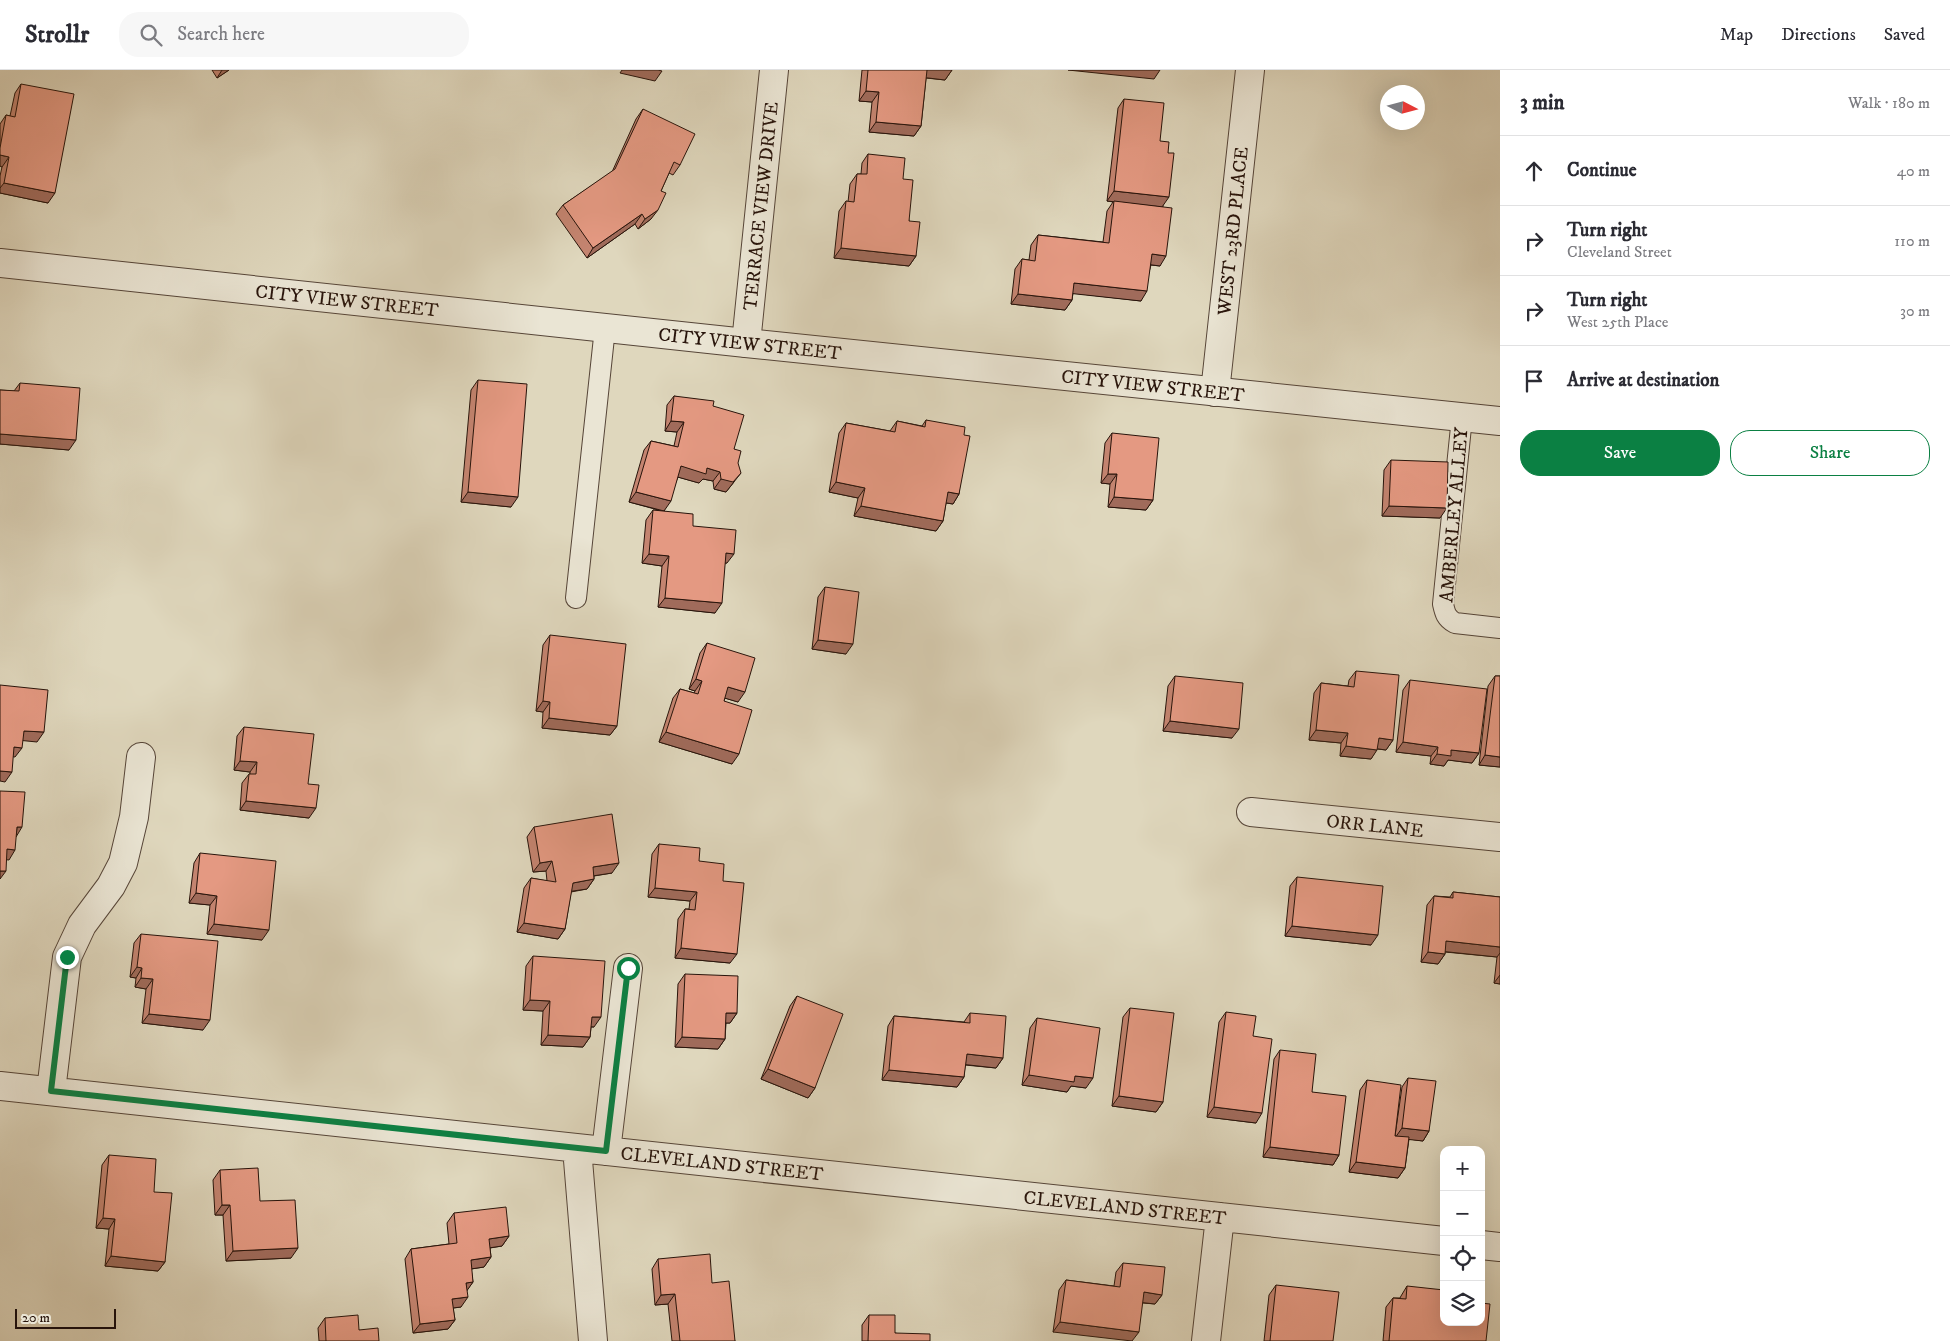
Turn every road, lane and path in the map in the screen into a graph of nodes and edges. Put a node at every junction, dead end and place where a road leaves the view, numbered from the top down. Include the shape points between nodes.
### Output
1 (774, 70) edge
2 (1250, 70) edge
3 (0, 263) edge
4 (605, 328) junction
5 (746, 343) junction
6 (1215, 392) junction
7 (1462, 417) junction
8 (1500, 421) edge
9 (576, 598) dead end
10 (1500, 628) edge
11 (141, 757) dead end
12 (1251, 812) dead end
13 (1500, 837) edge
14 (628, 968) dead end
15 (0, 1086) edge
16 (51, 1091) junction
17 (577, 1148) junction
18 (606, 1151) junction
19 (1220, 1217) junction
20 (1440, 1241) edge
21 (1485, 1245) edge
22 (1500, 1247) edge
23 (593, 1341) edge
24 (1206, 1341) edge

1 - 5 street, TERRACE VIEW DRIVE
2 - 6 street, WEST 23RD PLACE
3 - 4 street, CITY VIEW STREET
4 - 5 street, CITY VIEW STREET
4 - 9 lane
5 - 6 street, CITY VIEW STREET
6 - 7 street, CITY VIEW STREET
7 - 8 street, CITY VIEW STREET
7 - 10 lane, AMBERLEY ALLEY via 1443,604 1448,620 1455,623
11 - 16 street via 134,817 123,863 111,886 82,925 67,957
12 - 13 street, ORR LANE
14 - 18 street
15 - 16 street, CLEVELAND STREET
16 - 17 street, CLEVELAND STREET
17 - 18 street, CLEVELAND STREET
17 - 23 street
18 - 19 street, CLEVELAND STREET
19 - 20 street, CLEVELAND STREET
19 - 24 street
21 - 22 street

